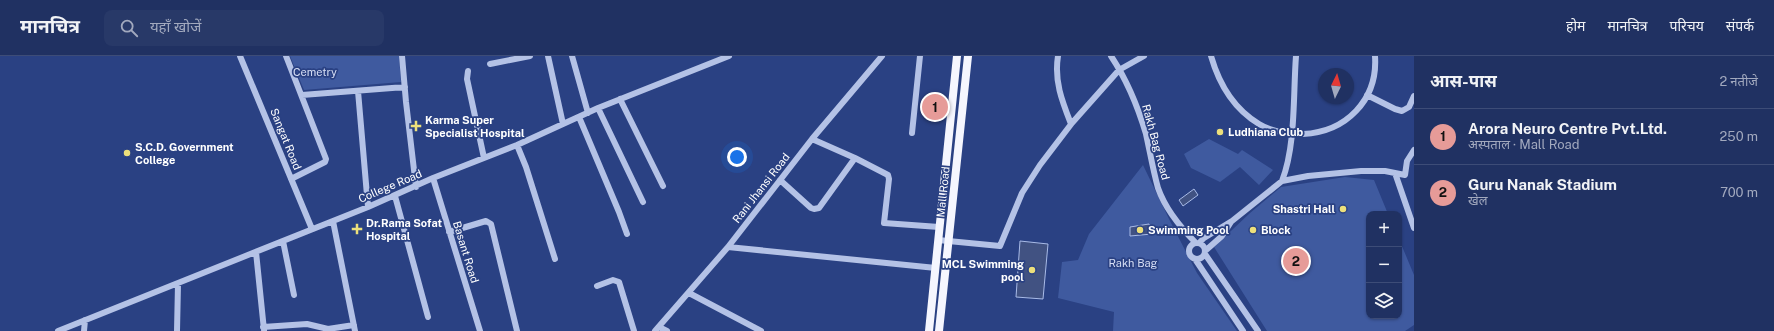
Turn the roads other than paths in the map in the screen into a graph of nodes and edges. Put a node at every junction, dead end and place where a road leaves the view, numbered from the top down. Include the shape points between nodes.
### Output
1 (240, 56) edge
2 (286, 56) edge
3 (402, 56) edge
4 (530, 56) edge
5 (548, 56) edge
6 (572, 56) edge
7 (729, 56) edge
8 (882, 56) edge
9 (920, 56) edge
10 (957, 56) edge
11 (968, 56) edge
12 (1058, 56) edge
13 (1111, 56) edge
14 (1144, 56) edge
15 (1211, 56) edge
16 (1296, 56) edge
17 (1375, 56) edge
18 (490, 64) dead end
19 (1119, 70) junction
20 (468, 71) dead end
21 (405, 87) junction
22 (358, 91) junction
23 (302, 95) junction
24 (1367, 95) junction
25 (1414, 96) edge
26 (620, 99) junction
27 (598, 108) junction
28 (588, 113) junction
29 (580, 117) junction
30 (563, 124) junction
31 (1071, 124) junction
32 (912, 133) dead end
33 (1291, 134) junction
34 (812, 139) junction
35 (517, 145) junction
36 (1414, 150) edge
37 (484, 158) junction
38 (855, 158) junction
39 (1395, 173) junction
40 (433, 178) junction
41 (291, 179) junction
42 (780, 180) junction
43 (1282, 181) junction
44 (663, 186) dead end
45 (416, 187) junction
46 (395, 196) junction
47 (643, 202) dead end
48 (368, 208) junction
49 (333, 221) junction
50 (1232, 221) junction
51 (939, 227) junction
52 (1414, 228) edge
53 (312, 229) junction
54 (1184, 231) junction
55 (449, 232) junction
56 (627, 234) dead end
57 (938, 240) junction
58 (949, 240) junction
59 (283, 241) junction
60 (1197, 243) junction
61 (728, 247) junction
62 (1189, 249) junction
63 (256, 252) junction
64 (1205, 252) junction
65 (555, 259) dead end
66 (1195, 259) junction
67 (936, 268) junction
68 (178, 284) junction
69 (597, 286) dead end
70 (689, 293) junction
71 (294, 295) dead end
72 (428, 317) dead end
73 (85, 320) junction
74 (354, 328) edge
75 (264, 329) edge
76 (657, 329) edge
77 (58, 331) edge
78 (84, 331) edge
79 (176, 331) edge
80 (480, 331) edge
81 (517, 331) edge
82 (634, 331) edge
83 (667, 331) edge
84 (761, 331) edge
85 (929, 331) edge
86 (939, 331) edge
87 (1243, 331) edge
88 (1258, 331) edge

1 - 41 street, Sangat Road
2 - 23 street
3 - 21 street
4 - 18 street
5 - 30 street
6 - 28 street
7 - 26 street, College Road
8 - 34 street, Rani Jhansi Road
9 - 32 street
10 - 51 main road, Mall Road
11 - 58 main road, Mall Road
12 - 31 street via 1058,86
13 - 19 street, Rakh Bag Road
14 - 19 street
15 - 33 street via 1224,89 1235,105 1260,125 1276,132
16 - 33 street
17 - 24 street via 1373,78
19 - 31 street
19 - 54 street, Rakh Bag Road via 1140,115 1158,188
20 - 37 street via 466,79
21 - 22 street
21 - 45 street
22 - 23 street
22 - 48 street
23 - 41 street via 326,159 325,162
24 - 25 street via 1402,111 1409,107
24 - 33 street via 1357,111 1341,124 1310,133
26 - 27 street, College Road
26 - 44 street
27 - 28 street, College Road
27 - 47 street
28 - 29 street, College Road
29 - 30 street, College Road
29 - 56 street
30 - 35 street, College Road
31 - 58 street via 1022,193 1000,246
33 - 43 street
34 - 38 street
34 - 42 street, Rani Jhansi Road
35 - 37 street, College Road
35 - 65 street
36 - 39 street via 1407,161 1405,175
37 - 40 street, College Road
38 - 42 street via 817,209 811,208
38 - 51 street via 888,175 884,222
39 - 43 street via 1342,172
39 - 52 street
40 - 45 street, College Road
40 - 55 street, Basant Road
41 - 53 street, Sangat Road
42 - 61 street, Rani Jhansi Road
43 - 50 street
45 - 46 street, College Road
46 - 48 street, College Road
46 - 72 street
48 - 49 street, College Road
49 - 53 street, College Road
49 - 74 street
50 - 60 street
50 - 64 street via 1222,236
51 - 57 main road, Mall Road
53 - 59 street, College Road
54 - 60 street, Rakh Bag Road
54 - 62 street, Rakh Bag Road
55 - 80 street, Basant Road
55 - 81 street via 486,221 491,224
57 - 58 street
57 - 67 main road, Mall Road
58 - 86 main road, Mall Road
59 - 63 street, College Road
59 - 71 street
60 - 62 street
60 - 64 street via 1204,246
61 - 67 street
61 - 70 street, Rani Jhansi Road
62 - 66 street
63 - 68 street, College Road
63 - 75 street
64 - 66 street via 1201,258
64 - 88 street
66 - 87 street
67 - 85 main road, Mall Road
68 - 73 street, College Road
68 - 79 street
69 - 82 street via 613,280 619,282
70 - 76 street, Rani Jhansi Road
70 - 84 street
73 - 77 street, College Road
73 - 78 street
74 - 75 street via 328,329 307,324
76 - 83 street

